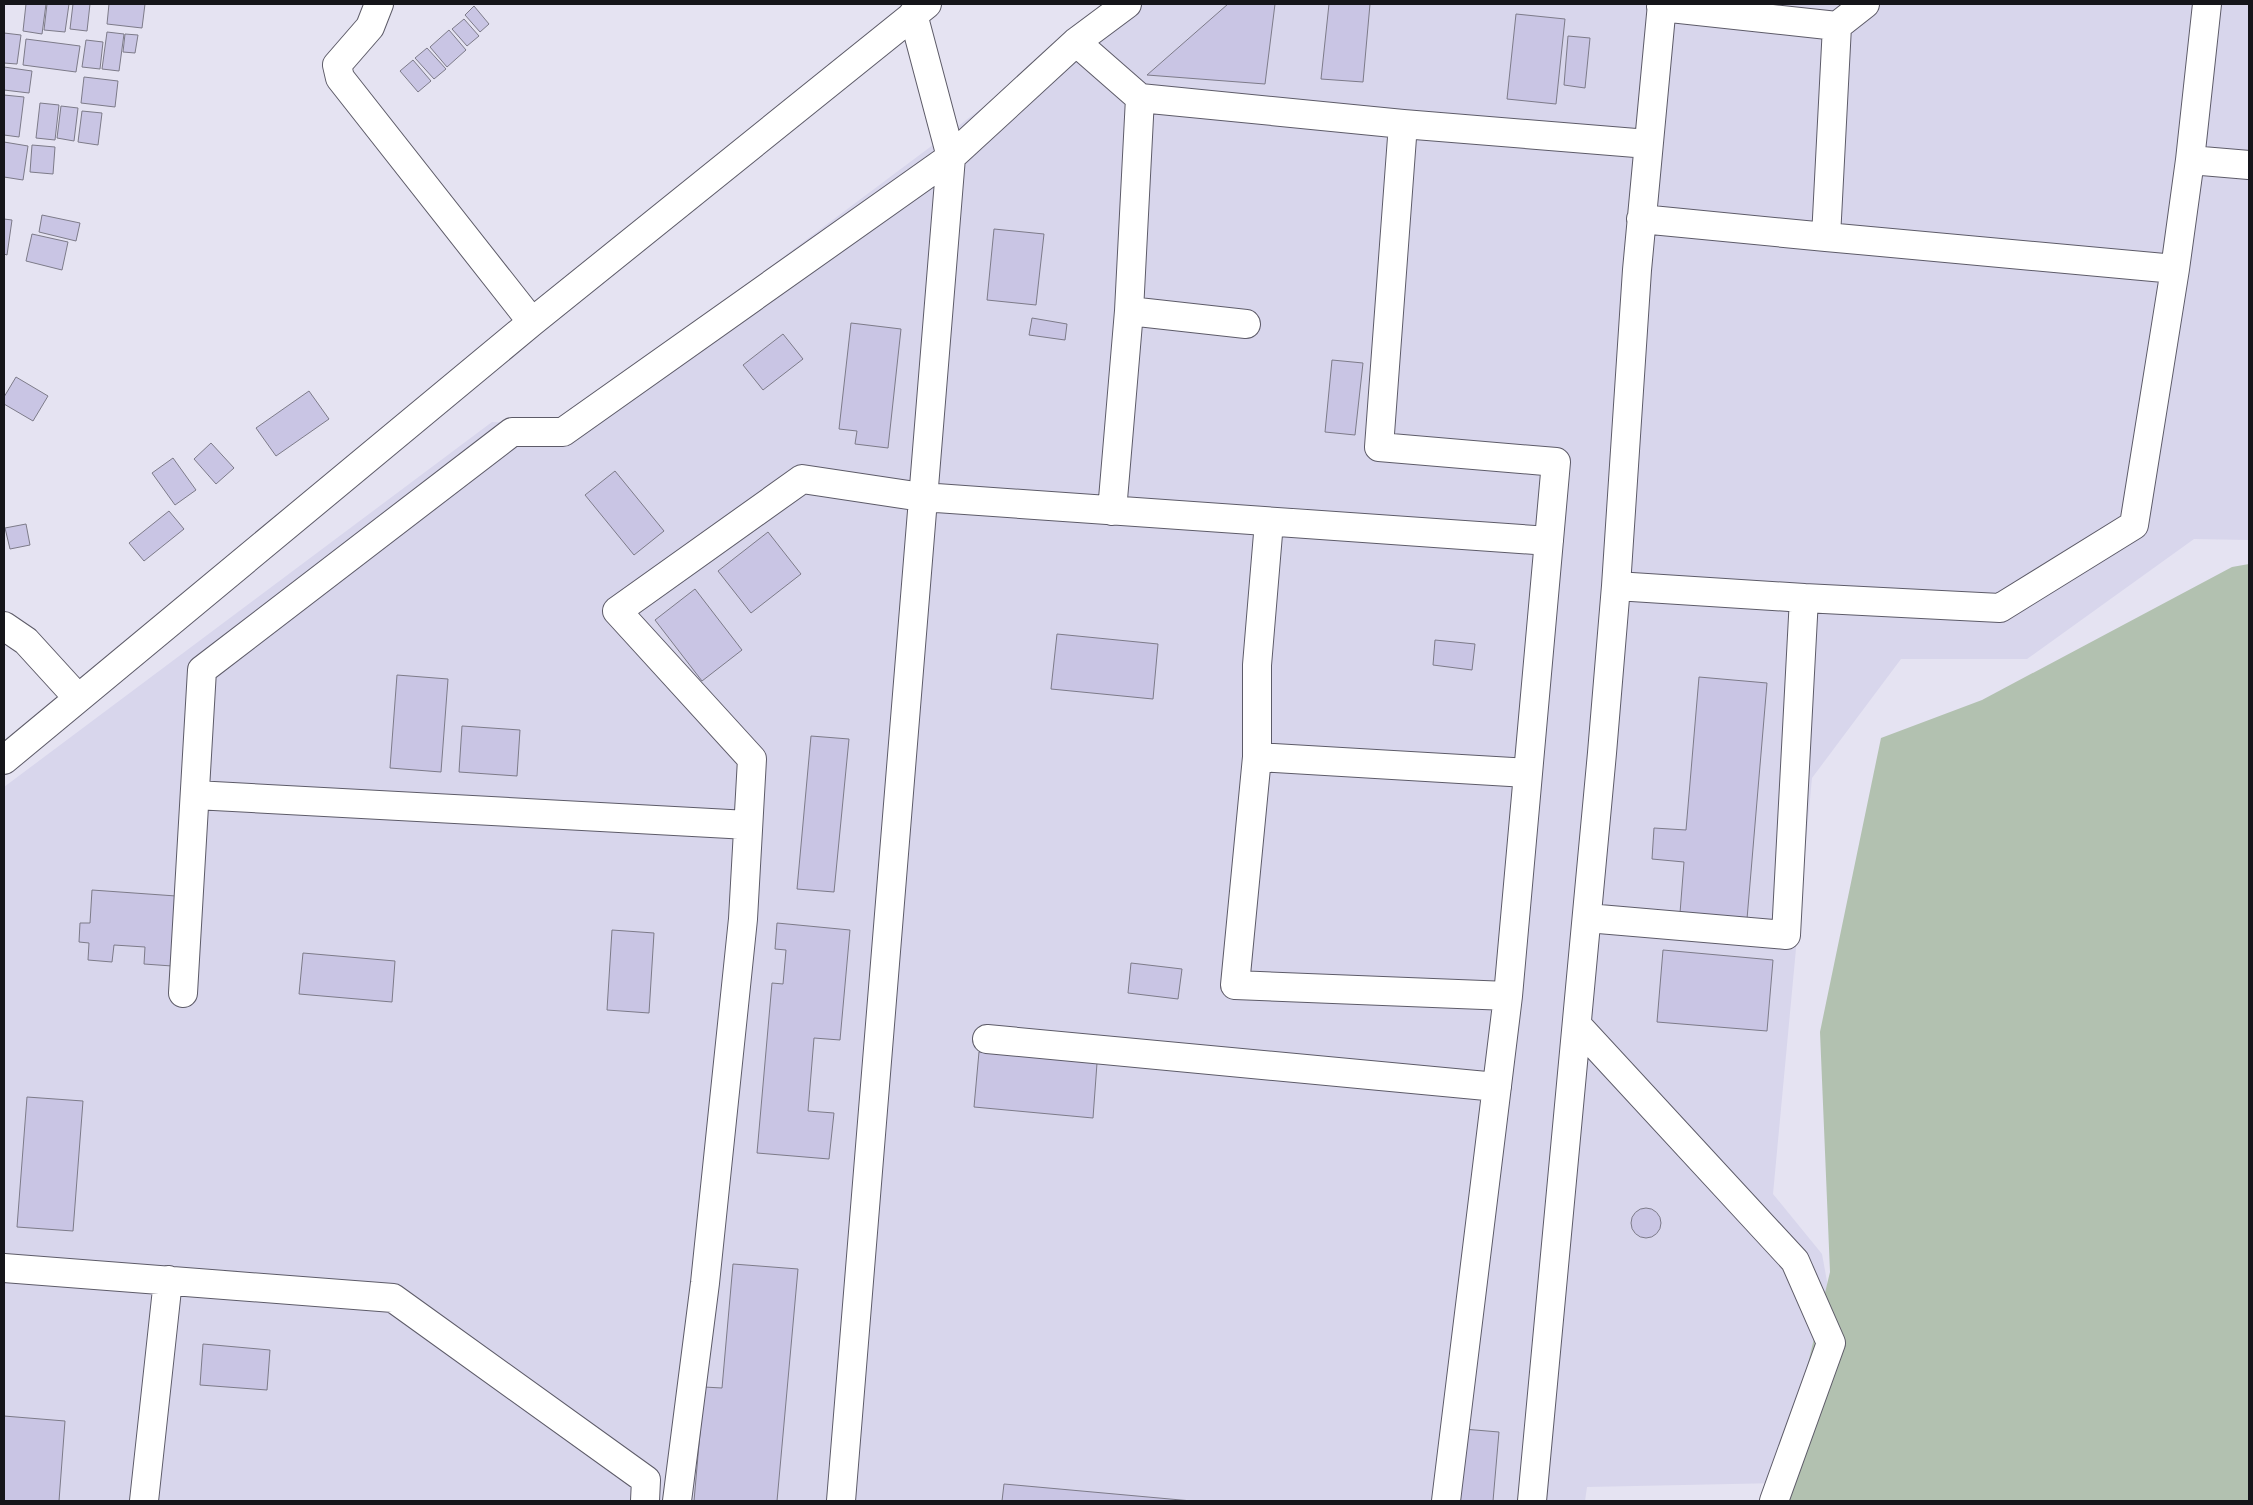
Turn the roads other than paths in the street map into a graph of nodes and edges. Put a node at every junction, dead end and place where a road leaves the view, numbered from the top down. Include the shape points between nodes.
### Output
1 (379, 4) edge
2 (1128, 4) edge
3 (1865, 4) edge
4 (2207, 4) edge
5 (1662, 5) edge
6 (920, 9) edge
7 (1837, 26) junction
8 (1076, 42) junction
9 (1140, 98) junction
10 (1403, 124) junction
11 (1648, 144) junction
12 (951, 157) junction
13 (2190, 160) junction
14 (2249, 165) edge
15 (1642, 219) junction
16 (1826, 237) junction
17 (2175, 268) junction
18 (1128, 311) junction
19 (532, 322) junction
20 (1246, 324) dead end
21 (922, 497) junction
22 (1112, 510) junction
23 (1269, 522) junction
24 (1549, 541) junction
25 (1616, 586) junction
26 (1804, 598) junction
27 (4, 626) edge
28 (78, 698) junction
29 (1257, 757) junction
30 (4, 760) edge
31 (1528, 773) junction
32 (194, 796) junction
33 (748, 825) junction
34 (1587, 918) junction
35 (182, 993) dead end
36 (1508, 996) junction
37 (1577, 1025) junction
38 (987, 1039) dead end
39 (1497, 1087) junction
40 (4, 1268) edge
41 (168, 1280) junction
42 (144, 1501) edge
43 (645, 1501) edge
44 (677, 1501) edge
45 (841, 1501) edge
46 (1446, 1501) edge
47 (1532, 1501) edge
48 (1774, 1501) edge

1 - 19 street via 370,28 337,65 340,78
2 - 8 street
3 - 7 street
4 - 13 street
5 - 7 street
5 - 11 street
6 - 12 street
6 - 19 street
7 - 16 street
8 - 9 street
8 - 12 street
9 - 10 street
9 - 18 street
10 - 11 street
10 - 24 street via 1379,447 1556,462
11 - 15 street
12 - 21 street
12 - 32 street via 563,432 512,432 202,670
13 - 14 street
13 - 17 street
15 - 16 street
15 - 25 street
16 - 17 street
17 - 26 street via 2134,525 2000,608
18 - 20 street
18 - 22 street
19 - 28 street
21 - 22 street
21 - 33 street via 802,479 617,611 752,759
21 - 45 street
22 - 23 street
23 - 24 street
23 - 29 street via 1257,665
24 - 31 street
25 - 26 street
25 - 34 street
26 - 34 street via 1786,935
27 - 28 street via 26,641
28 - 30 street
29 - 31 street
29 - 36 street via 1235,985
31 - 36 street
32 - 33 street
32 - 35 street
33 - 44 street via 743,918 705,1283
34 - 37 street
36 - 39 street
37 - 47 street
37 - 48 street via 1795,1260 1831,1343
38 - 39 street
39 - 46 street
40 - 41 street
41 - 42 street
41 - 43 street via 393,1298 646,1480

